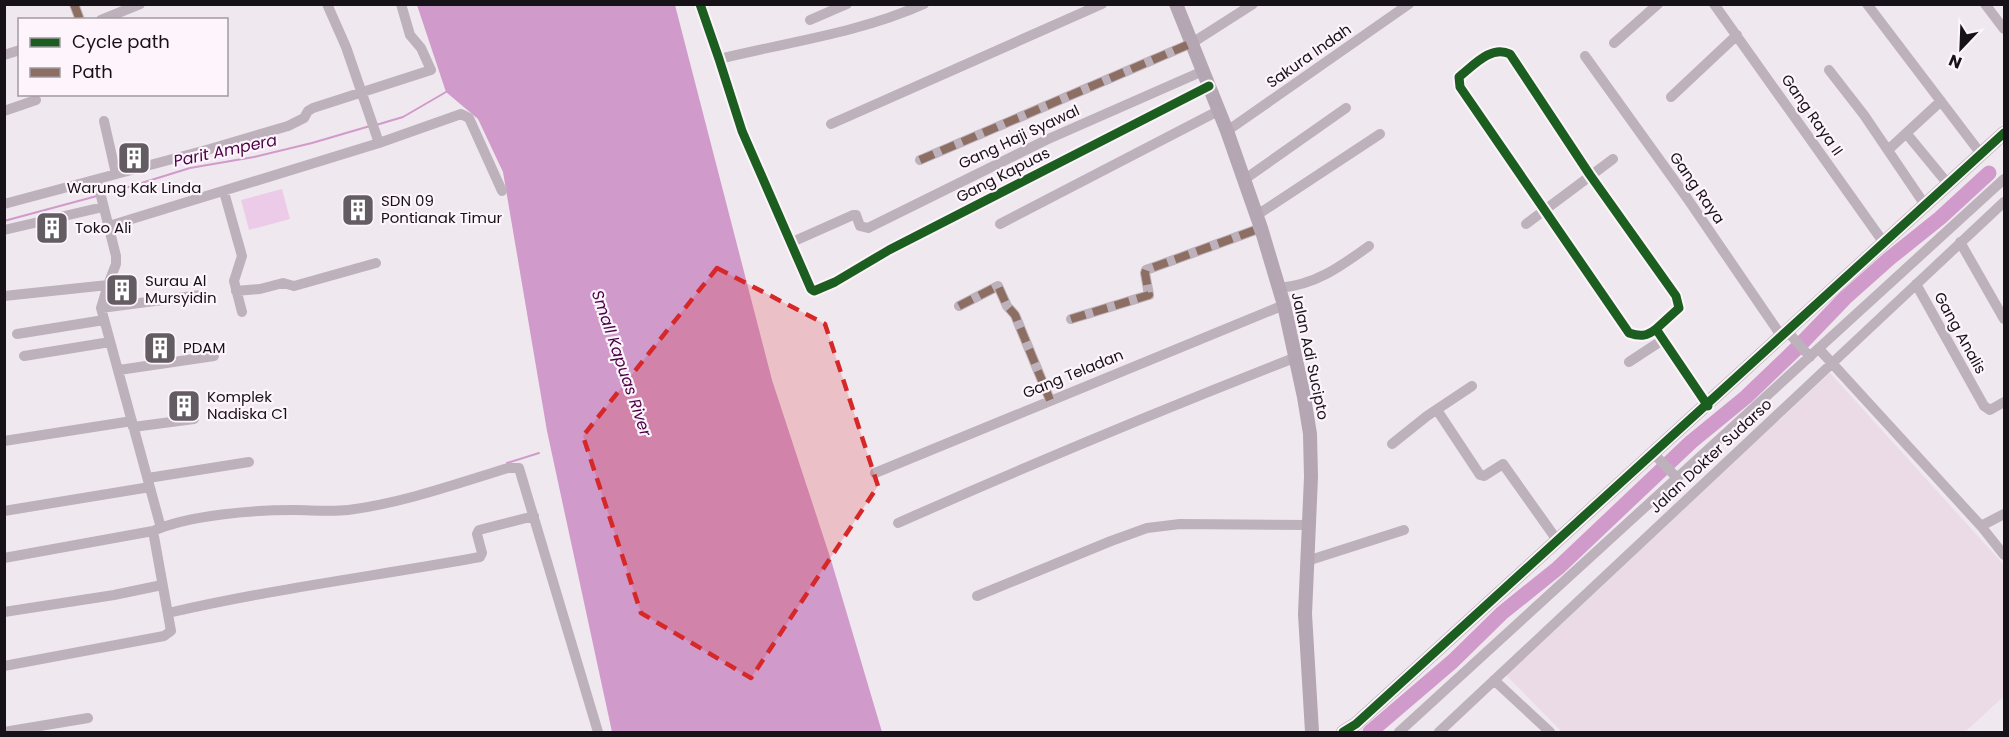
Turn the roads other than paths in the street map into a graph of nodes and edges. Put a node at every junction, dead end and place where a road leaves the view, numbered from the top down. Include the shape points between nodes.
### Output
1 (140, 4) edge
2 (327, 4) edge
3 (401, 4) edge
4 (700, 4) edge
5 (847, 4) edge
6 (924, 4) edge
7 (1102, 4) edge
8 (1176, 4) edge
9 (1253, 4) edge
10 (1409, 4) edge
11 (1658, 4) edge
12 (1714, 4) edge
13 (1867, 4) edge
14 (1985, 4) edge
15 (106, 18) edge
16 (810, 20) dead end
17 (2004, 30) edge
18 (1737, 35) junction
19 (1614, 43) dead end
20 (1192, 44) junction
21 (1585, 57) dead end
22 (719, 58) junction
23 (1829, 70) dead end
24 (1203, 71) junction
25 (1209, 86) junction
26 (361, 92) junction
27 (1671, 97) dead end
28 (36, 100) dead end
29 (1941, 101) junction
30 (1346, 108) dead end
31 (4, 111) edge
32 (1218, 111) junction
33 (105, 121) dead end
34 (831, 124) dead end
35 (1227, 131) junction
36 (1906, 133) junction
37 (2004, 133) edge
38 (1380, 134) dead end
39 (377, 138) junction
40 (1888, 150) junction
41 (1981, 154) junction
42 (1613, 159) dead end
43 (920, 160) dead end
44 (116, 174) junction
45 (1590, 175) junction
46 (1245, 179) junction
47 (2004, 179) edge
48 (98, 184) junction
49 (1948, 184) junction
50 (502, 191) dead end
51 (224, 192) junction
52 (2004, 202) edge
53 (4, 204) edge
54 (103, 204) junction
55 (1925, 205) junction
56 (1544, 210) junction
57 (1259, 222) junction
58 (1000, 224) dead end
59 (1526, 224) dead end
60 (110, 226) junction
61 (4, 230) edge
62 (1960, 242) junction
63 (790, 243) junction
64 (1884, 243) junction
65 (1369, 246) dead end
66 (376, 263) dead end
67 (1916, 284) junction
68 (108, 285) junction
69 (1279, 288) junction
70 (236, 291) junction
71 (201, 295) dead end
72 (4, 297) edge
73 (1868, 304) junction
74 (1284, 305) junction
75 (959, 306) dead end
76 (101, 308) junction
77 (242, 312) dead end
78 (1852, 318) junction
79 (1880, 318) junction
80 (1071, 319) dead end
81 (2004, 319) edge
82 (104, 320) junction
83 (1656, 329) junction
84 (1865, 332) junction
85 (17, 334) dead end
86 (1788, 336) junction
87 (1664, 339) junction
88 (110, 342) junction
89 (1811, 352) junction
90 (24, 356) dead end
91 (214, 356) dead end
92 (1294, 358) junction
93 (1629, 362) dead end
94 (1831, 363) junction
95 (118, 370) junction
96 (1783, 381) junction
97 (1472, 386) dead end
98 (1796, 397) junction
99 (1050, 400) junction
100 (2004, 402) edge
101 (1708, 406) junction
102 (1437, 410) junction
103 (194, 419) dead end
104 (133, 424) junction
105 (4, 441) edge
106 (1392, 444) dead end
107 (1654, 453) junction
108 (249, 462) dead end
109 (875, 473) dead end
110 (1677, 478) junction
111 (149, 483) junction
112 (4, 511) edge
113 (2004, 514) edge
114 (534, 516) junction
115 (898, 523) dead end
116 (1309, 525) junction
117 (1981, 526) junction
118 (157, 530) junction
119 (1404, 530) dead end
120 (1557, 540) junction
121 (2004, 555) edge
122 (4, 558) edge
123 (1307, 561) junction
124 (162, 585) junction
125 (977, 596) dead end
126 (4, 612) edge
127 (168, 613) junction
128 (4, 666) edge
129 (1494, 680) junction
130 (88, 718) dead end
131 (4, 732) edge
132 (598, 732) edge
133 (1312, 732) edge
134 (1343, 732) edge
135 (1399, 732) edge
136 (1439, 732) edge
137 (1550, 732) edge

1 - 15 street
2 - 26 street
3 - 26 street via 410,35 421,48 430,70
4 - 22 street
5 - 16 street
6 - 22 street via 854,29
7 - 34 street
8 - 20 street, Jalan Adi Sucipto
9 - 20 street
10 - 35 street, Sakura Indah
11 - 19 street
12 - 18 street, Gang Raya II
13 - 29 street
14 - 17 street
18 - 27 street
18 - 64 street, Gang Raya II
20 - 24 street, Jalan Adi Sucipto
20 - 43 street
21 - 86 street, Gang Raya
22 - 63 street via 742,131
23 - 40 street
24 - 25 street, Jalan Adi Sucipto
24 - 63 street, Gang Haji Syawal via 1047,140 868,228 860,226 853,215
25 - 32 street, Jalan Adi Sucipto
25 - 63 street, Gang Kapuas via 816,290 811,289
26 - 39 street
26 - 44 street via 313,108 288,126
28 - 31 street
29 - 36 street
29 - 41 street
30 - 46 street
32 - 35 street, Jalan Adi Sucipto
32 - 58 street
33 - 44 street
35 - 46 street, Jalan Adi Sucipto
36 - 40 street
36 - 49 street
37 - 41 street
38 - 57 street
39 - 50 street via 465,115
39 - 51 street
40 - 55 street
41 - 49 street
42 - 45 street
44 - 48 street
45 - 56 street
45 - 56 street via 1510,54 1493,51 1460,77 1460,87
45 - 83 street via 1676,296 1679,308
46 - 57 street, Jalan Adi Sucipto
47 - 73 street
48 - 53 street
48 - 54 street
49 - 55 street
51 - 60 street
51 - 70 street via 242,256 234,275
52 - 62 street, Jalan Dokter Sudarso
54 - 60 street
54 - 61 street
55 - 64 street
56 - 59 street
56 - 83 street via 1629,333 1639,336
57 - 69 street, Jalan Adi Sucipto
57 - 80 street via 1146,270 1149,295
60 - 68 street via 116,264
62 - 67 street, Jalan Dokter Sudarso
62 - 81 street
64 - 86 street
65 - 69 street via 1318,279
66 - 70 street via 294,286 283,283
67 - 79 street, Jalan Dokter Sudarso
67 - 100 street, Gang Analis via 1984,405 1990,410
68 - 72 street
68 - 76 street
69 - 74 street, Jalan Adi Sucipto
70 - 77 street
71 - 76 street
73 - 78 street
73 - 79 street
74 - 92 street, Jalan Adi Sucipto
74 - 99 street, Gang Teladan
75 - 99 street via 998,286 1015,315
76 - 82 street
78 - 84 street
78 - 89 street
79 - 84 street, Jalan Dokter Sudarso
82 - 85 street
82 - 88 street
83 - 87 street
84 - 94 street, Jalan Dokter Sudarso
86 - 89 street, Gang Raya
86 - 101 street
87 - 93 street
87 - 101 street
88 - 90 street
88 - 95 street
89 - 94 street, Gang Raya
89 - 96 street
91 - 95 street
92 - 115 street
92 - 116 street, Jalan Adi Sucipto via 1310,434
94 - 98 street, Jalan Dokter Sudarso
94 - 117 street, Gang Raya
95 - 104 street
96 - 98 street
96 - 110 street
97 - 102 street
98 - 129 street, Jalan Dokter Sudarso
99 - 109 street, Gang Teladan
101 - 107 street
102 - 106 street
102 - 120 street via 1480,475 1503,464
103 - 104 street
104 - 105 street
104 - 111 street
107 - 110 street
107 - 120 street
108 - 111 street
110 - 135 street
111 - 112 street
111 - 118 street
113 - 117 street
114 - 118 street via 521,471 516,467 363,508 246,512
114 - 127 street via 479,530 480,557 287,588
114 - 132 street
116 - 123 street, Jalan Adi Sucipto
116 - 125 street via 1180,524 1147,528
117 - 121 street, Gang Raya
118 - 122 street
118 - 124 street
119 - 123 street
120 - 134 street
123 - 133 street, Jalan Adi Sucipto via 1305,614
124 - 126 street
124 - 127 street
127 - 128 street via 171,631 164,636
129 - 136 street, Jalan Dokter Sudarso
129 - 137 street
130 - 131 street

